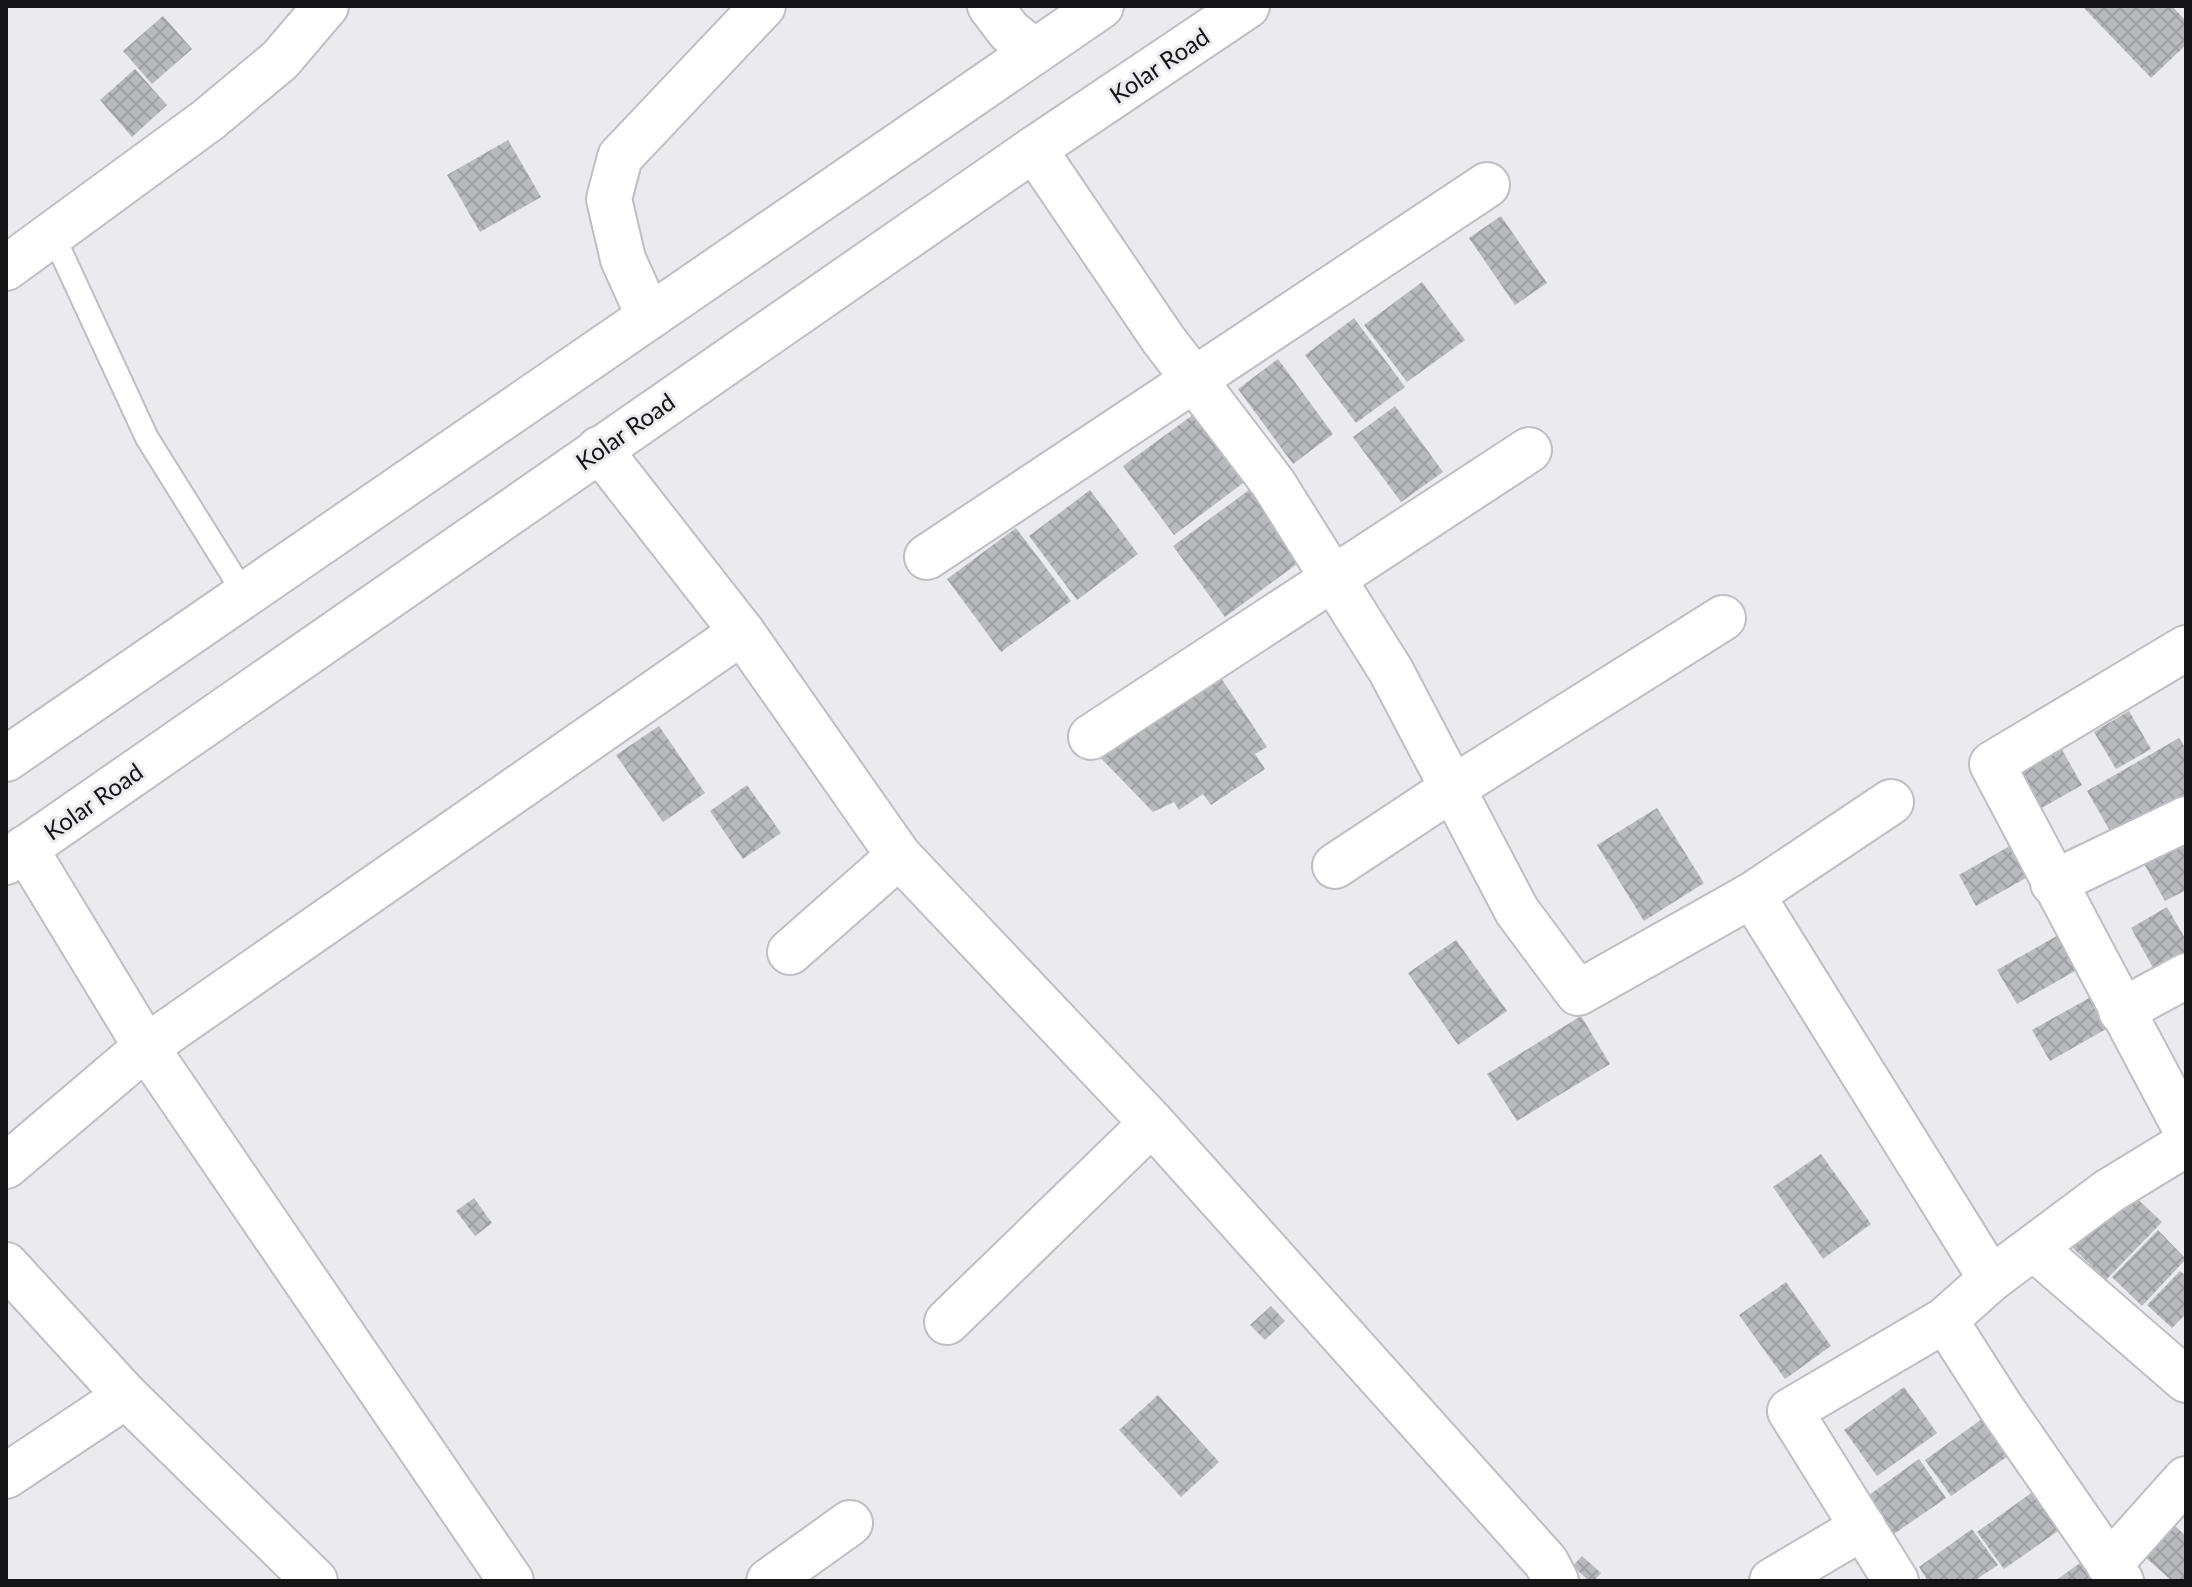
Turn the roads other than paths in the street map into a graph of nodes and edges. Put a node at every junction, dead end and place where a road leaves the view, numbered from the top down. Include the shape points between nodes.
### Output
1 (763, 6) edge
2 (990, 6) edge
3 (1101, 6) edge
4 (1247, 6) edge
5 (306, 10) edge
6 (1034, 51) junction
7 (1034, 149) junction
8 (1487, 185) dead end
9 (53, 235) junction
10 (6, 268) edge
11 (649, 317) junction
12 (1194, 380) junction
13 (599, 449) junction
14 (1529, 450) dead end
15 (927, 557) dead end
16 (1332, 578) junction
17 (245, 595) junction
18 (1723, 618) dead end
19 (742, 632) junction
20 (2186, 648) edge
21 (1091, 737) dead end
22 (6, 759) edge
23 (1453, 788) junction
24 (1891, 802) dead end
25 (2186, 819) edge
26 (16, 855) edge
27 (899, 856) junction
28 (1335, 866) dead end
29 (2053, 883) junction
30 (1752, 895) junction
31 (790, 952) dead end
32 (2186, 976) edge
33 (2121, 1011) junction
34 (146, 1047) junction
35 (1152, 1123) junction
36 (2186, 1130) edge
37 (2186, 1144) edge
38 (6, 1166) edge
39 (2034, 1248) junction
40 (6, 1265) edge
41 (1991, 1279) junction
42 (1945, 1320) junction
43 (947, 1322) dead end
44 (2186, 1380) edge
45 (126, 1396) junction
46 (6, 1476) edge
47 (2186, 1479) edge
48 (850, 1523) dead end
49 (1863, 1527) junction
50 (2115, 1573) edge
51 (1543, 1575) edge
52 (315, 1581) edge
53 (511, 1581) edge
54 (769, 1581) edge
55 (1772, 1581) edge
56 (1896, 1581) edge

1 - 11 street via 620,157 609,199 623,259
2 - 6 street
3 - 6 street
4 - 7 street, Kolar Road
5 - 9 street via 280,60
6 - 11 street
7 - 12 street
7 - 13 street, Kolar Road
8 - 12 street
9 - 10 street
9 - 17 lane via 147,438
11 - 17 street
12 - 15 street
12 - 16 street via 1273,483
13 - 19 street
13 - 26 street, Kolar Road
14 - 16 street
16 - 21 street
16 - 23 street via 1391,671
17 - 22 street
18 - 23 street
19 - 27 street
19 - 34 street
20 - 29 street via 1992,764
23 - 28 street
23 - 30 street via 1517,911 1578,993
24 - 30 street
25 - 29 street
26 - 34 street
27 - 31 street
27 - 35 street
29 - 33 street
30 - 41 street
32 - 33 street
33 - 36 street
34 - 38 street
34 - 53 street
35 - 43 street
35 - 51 street
37 - 39 street via 2109,1191
39 - 41 street
39 - 44 street
40 - 45 street
41 - 42 street
42 - 49 street via 1790,1411
42 - 50 street
45 - 46 street
45 - 52 street
47 - 50 street
48 - 54 street
49 - 55 street
49 - 56 street

